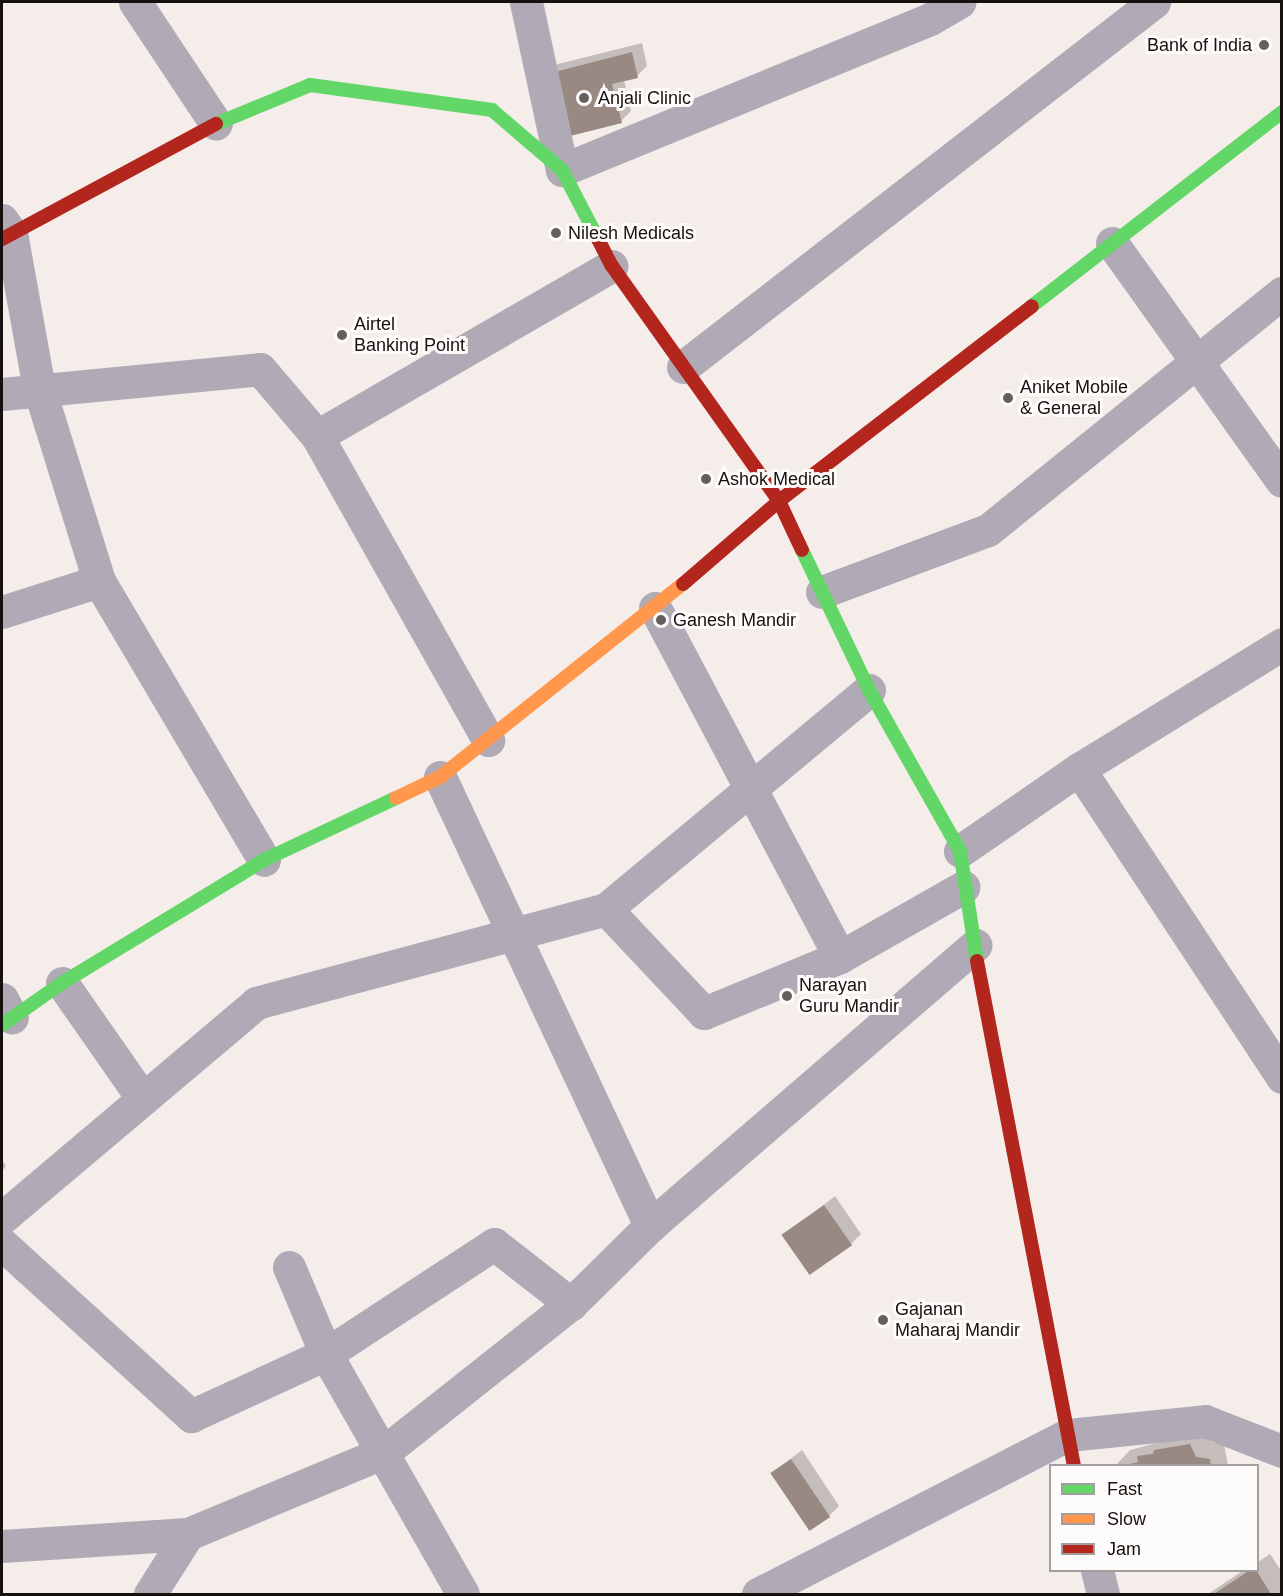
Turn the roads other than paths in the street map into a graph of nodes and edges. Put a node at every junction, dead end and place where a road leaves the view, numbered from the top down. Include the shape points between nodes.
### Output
1 (135, 2) edge
2 (525, 2) edge
3 (959, 2) edge
4 (1154, 2) edge
5 (1281, 112) edge
6 (216, 124) junction
7 (562, 170) junction
8 (5, 231) edge
9 (1112, 243) junction
10 (612, 266) junction
11 (1281, 293) edge
12 (1195, 362) junction
13 (683, 367) junction
14 (39, 388) junction
15 (2, 394) edge
16 (317, 436) junction
17 (1281, 481) edge
18 (779, 501) junction
19 (99, 581) junction
20 (822, 592) junction
21 (655, 608) junction
22 (2, 612) edge
23 (1281, 644) edge
24 (869, 690) junction
25 (488, 740) junction
26 (1079, 769) junction
27 (440, 777) junction
28 (750, 788) junction
29 (960, 850) junction
30 (264, 860) junction
31 (963, 887) junction
32 (606, 909) junction
33 (512, 933) junction
34 (975, 945) junction
35 (840, 957) junction
36 (62, 983) junction
37 (5, 1014) edge
38 (1281, 1077) edge
39 (143, 1099) junction
40 (2, 1218) edge
41 (650, 1226) junction
42 (2, 1244) edge
43 (289, 1268) dead end
44 (571, 1304) junction
45 (326, 1354) junction
46 (1071, 1450) edge
47 (1281, 1451) edge
48 (384, 1452) junction
49 (188, 1534) junction
50 (2, 1546) edge
51 (1097, 1572) edge
52 (150, 1594) edge
53 (463, 1594) edge
54 (758, 1594) edge
55 (1102, 1594) edge

1 - 6 street
2 - 7 street
3 - 7 street via 930,19
4 - 13 street
5 - 9 street
6 - 7 street via 310,86 492,110
6 - 8 street
7 - 10 street
8 - 14 street
9 - 12 street
9 - 18 street
10 - 13 street
10 - 16 street
11 - 12 street
12 - 17 street
12 - 20 street via 988,530
13 - 18 street
14 - 15 street
14 - 16 street via 260,369
14 - 19 street
16 - 25 street
18 - 20 street
18 - 21 street
19 - 22 street
19 - 30 street
20 - 24 street
21 - 25 street
21 - 28 street
23 - 26 street
24 - 28 street
24 - 29 street
25 - 27 street
26 - 29 street
26 - 38 street
27 - 30 street
27 - 33 street
28 - 32 street
28 - 35 street
29 - 31 street
30 - 36 street
31 - 34 street
31 - 35 street
32 - 33 street
32 - 35 street via 704,1013
33 - 39 street via 256,1003
33 - 41 street
34 - 41 street
34 - 46 street
36 - 37 street
36 - 39 street
39 - 40 street
41 - 44 street
42 - 45 street via 191,1416
43 - 45 street
44 - 45 street via 494,1244
44 - 48 street
45 - 48 street
46 - 47 street via 1205,1421
46 - 54 street
48 - 49 street
48 - 53 street
49 - 50 street
49 - 52 street
51 - 55 street

